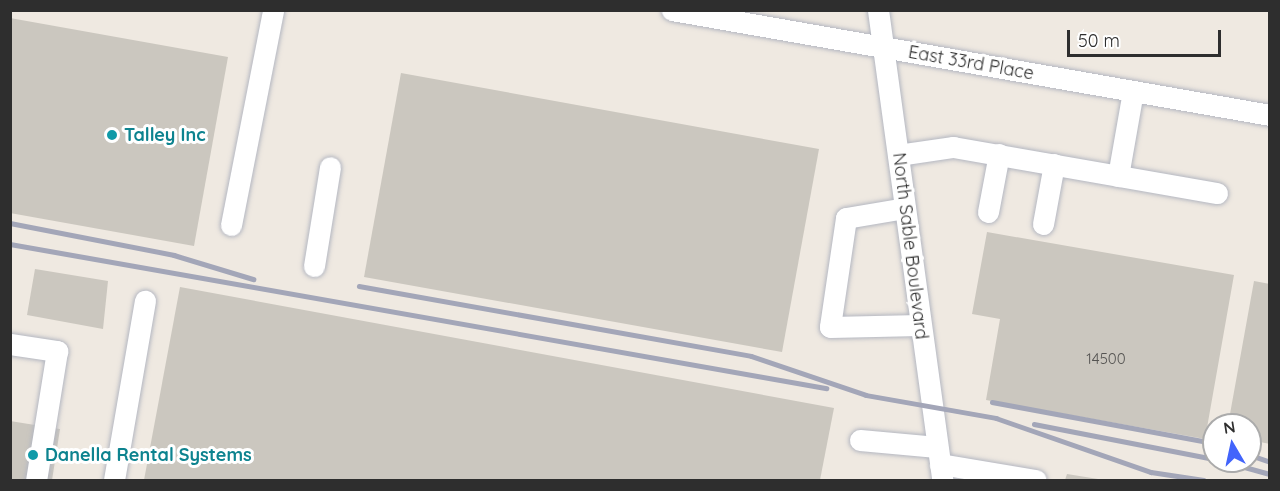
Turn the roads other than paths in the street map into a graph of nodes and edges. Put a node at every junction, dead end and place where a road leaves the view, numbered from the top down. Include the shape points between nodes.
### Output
1 (273, 10) edge
2 (672, 10) edge
3 (878, 10) edge
4 (884, 48) junction
5 (1133, 91) junction
6 (1269, 115) edge
7 (999, 154) junction
8 (898, 155) junction
9 (1054, 164) junction
10 (330, 168) dead end
11 (1118, 176) junction
12 (1217, 193) dead end
13 (905, 208) junction
14 (988, 212) dead end
15 (1043, 224) dead end
16 (231, 225) dead end
17 (314, 266) dead end
18 (145, 301) dead end
19 (920, 325) junction
20 (10, 344) edge
21 (860, 440) dead end
22 (940, 464) edge
23 (36, 480) edge
24 (114, 480) edge
25 (1036, 480) edge

1 - 16 street
2 - 4 street, East 33rd Place
3 - 4 street, North Sable Boulevard
4 - 5 street, East 33rd Place
4 - 8 street, North Sable Boulevard
5 - 6 street, East 33rd Place
5 - 11 street
7 - 8 street via 953,147
7 - 9 street
7 - 14 street
8 - 13 street, North Sable Boulevard
9 - 11 street
9 - 15 street
10 - 17 street
11 - 12 street
13 - 19 street, North Sable Boulevard
13 - 19 street via 846,218 830,327
18 - 24 street
19 - 22 street, North Sable Boulevard
20 - 23 street via 57,351
21 - 22 street
22 - 25 street

